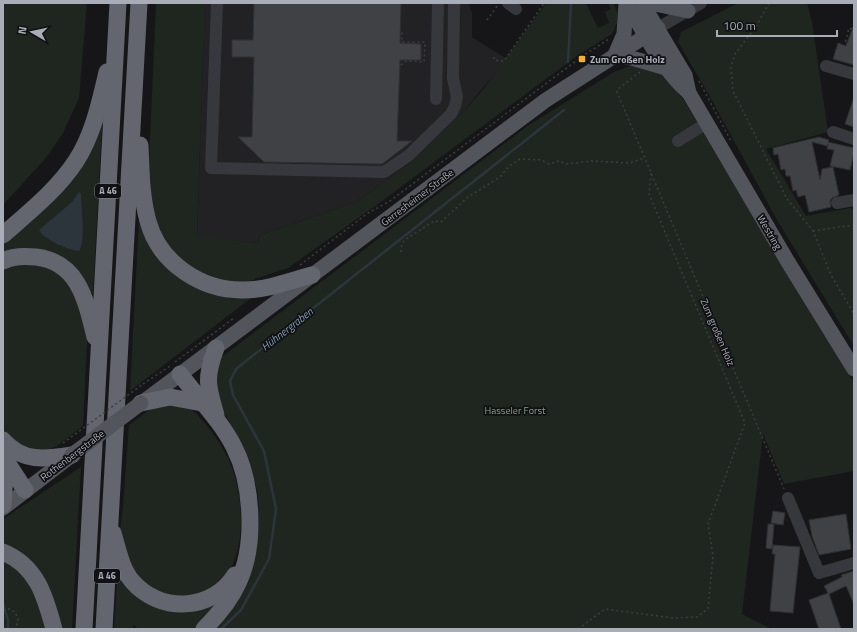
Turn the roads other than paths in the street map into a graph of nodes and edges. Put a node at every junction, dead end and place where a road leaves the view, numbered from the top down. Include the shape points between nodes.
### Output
1 (118, 3) edge
2 (139, 3) edge
3 (217, 3) edge
4 (438, 3) edge
5 (454, 3) edge
6 (627, 3) edge
7 (642, 3) edge
8 (650, 3) edge
9 (701, 3) edge
10 (688, 10) junction
11 (117, 29) junction
12 (651, 32) junction
13 (615, 55) junction
14 (136, 57) junction
15 (826, 66) dead end
16 (666, 68) junction
17 (854, 74) edge
18 (689, 93) junction
19 (436, 99) dead end
20 (707, 123) junction
21 (833, 132) dead end
22 (854, 139) edge
23 (678, 141) dead end
24 (854, 200) edge
25 (837, 203) dead end
26 (3, 235) edge
27 (3, 261) edge
28 (312, 275) junction
29 (216, 348) junction
30 (99, 352) junction
31 (854, 369) edge
32 (180, 374) junction
33 (141, 403) junction
34 (202, 403) junction
35 (218, 425) junction
36 (3, 440) edge
37 (68, 449) junction
38 (3, 455) edge
39 (3, 463) edge
40 (25, 490) junction
41 (788, 498) road end
42 (3, 506) edge
43 (110, 523) junction
44 (3, 552) edge
45 (246, 558) junction
46 (854, 563) edge
47 (54, 629) edge
48 (84, 629) edge
49 (104, 629) edge
50 (204, 629) edge

1 - 11 highway, A 46
2 - 14 highway, A 46
3 - 5 street via 211,168 384,172 408,156 456,106 453,78
4 - 19 street
6 - 12 main road
6 - 13 main road via 626,24
7 - 12 main road
8 - 10 main road
9 - 10 street, Gerresheimer Straße
10 - 12 street, Gerresheimer Straße
11 - 26 highway via 97,113 76,161 42,200
11 - 30 highway, A 46
12 - 13 main road, Gerresheimer Straße
12 - 16 main road, Westring
12 - 18 main road, Westring via 685,75
13 - 16 main road via 636,58
13 - 28 main road, Gerresheimer Straße via 546,100
14 - 28 highway via 144,206 151,229 161,248 181,269 194,278 207,284 234,290 260,289
14 - 43 highway, A 46
15 - 17 street
16 - 18 main road, Westring
18 - 20 main road, Westring
20 - 23 street
20 - 31 main road, Westring
21 - 22 street
24 - 25 street
27 - 30 highway via 18,257 44,258 59,264 72,274 80,286 87,306
28 - 29 main road, Gerresheimer Straße
29 - 32 main road, Gerresheimer Straße
29 - 35 highway via 207,374 207,382
30 - 48 highway, A 46
32 - 33 main road, Gerresheimer Straße
32 - 34 highway
33 - 34 highway via 170,397
33 - 37 main road, Rothenbergstraße, bridge
34 - 35 highway
35 - 45 highway via 234,447 246,485 250,528
36 - 37 highway via 21,454 34,459 43,459
37 - 40 main road, Rothenbergstraße
38 - 40 highway
39 - 42 highway
40 - 42 main road, Rothenbergstraße
41 - 46 street via 819,574
43 - 45 highway via 123,566 132,581 143,592 172,605 199,602 213,597 232,579
43 - 49 highway, A 46
44 - 47 highway via 22,562 30,571 42,591
45 - 50 highway via 239,582 231,597

